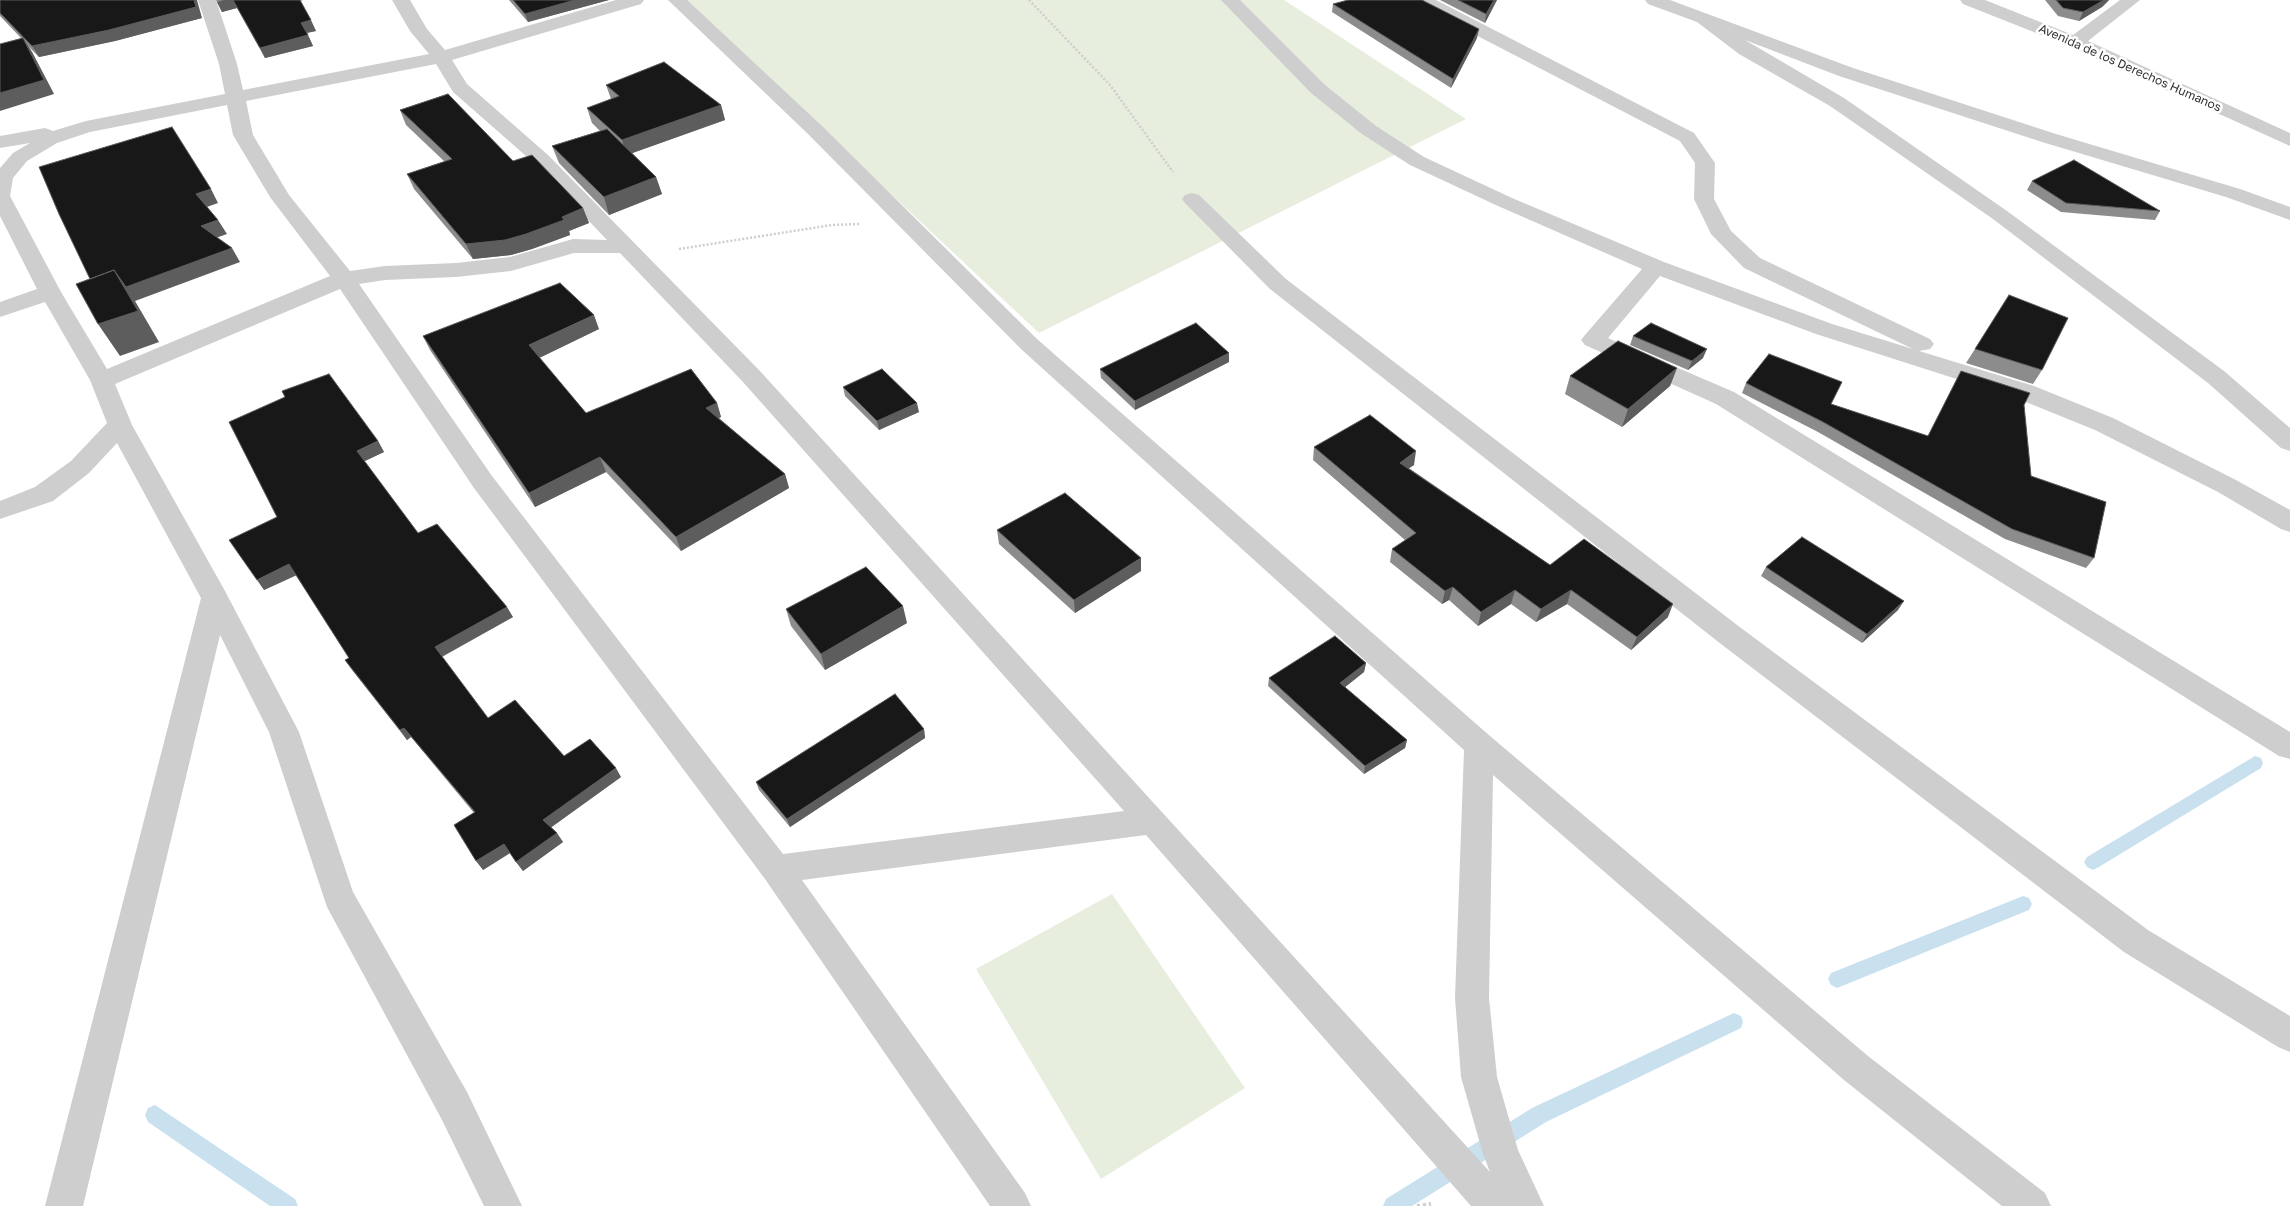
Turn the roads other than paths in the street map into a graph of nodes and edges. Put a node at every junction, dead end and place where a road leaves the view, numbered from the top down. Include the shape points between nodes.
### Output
1 (208, 0) edge
2 (401, 0) edge
3 (635, 0) edge
4 (678, 0) edge
5 (1230, 0) edge
6 (1422, 0) edge
7 (1654, 0) edge
8 (1970, 0) edge
9 (2131, 0) edge
10 (1704, 19) junction
11 (2076, 42) junction
12 (441, 58) junction
13 (235, 98) junction
14 (86, 127) junction
15 (2290, 140) edge
16 (0, 142) edge
17 (0, 195) edge
18 (1192, 199) road end
19 (2290, 214) edge
20 (626, 247) junction
21 (1656, 267) junction
22 (344, 279) junction
23 (50, 292) junction
24 (0, 310) edge
25 (102, 380) junction
26 (2025, 392) junction
27 (120, 425) junction
28 (2290, 442) edge
29 (0, 510) edge
30 (2290, 522) edge
31 (215, 598) junction
32 (1479, 745) junction
33 (2290, 747) edge
34 (1152, 821) junction
35 (776, 869) junction
36 (2290, 1035) edge
37 (64, 1206) edge
38 (503, 1206) edge
39 (1012, 1206) edge
40 (1496, 1206) edge
41 (1526, 1206) edge
42 (2032, 1206) edge

1 - 13 street
2 - 12 street via 419,31
3 - 12 street
4 - 32 street via 1029,344
5 - 21 street via 1318,89 1369,130 1417,161
6 - 26 street via 1687,137 1705,163 1704,199 1722,234 1752,263
7 - 10 street
8 - 11 street, Avenida de los Derechos Humanos
9 - 11 street
10 - 19 street via 1846,72 2048,138 2233,193
10 - 28 street via 1746,50 1837,102 2000,215 2216,377
11 - 15 street, Avenida de los Derechos Humanos
12 - 13 street
12 - 20 street via 460,88 541,159
13 - 14 street
13 - 22 street via 243,135 280,197
14 - 16 street
14 - 17 street via 50,139 20,157 3,177
17 - 23 street
18 - 36 street via 1278,284 1739,642 2136,941
20 - 22 street via 573,246 511,264
20 - 34 street via 751,376
21 - 26 street via 1824,328
21 - 33 street via 1593,340 1725,398
22 - 25 street
22 - 35 street via 483,482
23 - 24 street
23 - 25 street
25 - 27 street
26 - 30 street via 2104,424
27 - 29 street via 80,467 44,494
27 - 31 street
31 - 37 street
31 - 38 street via 284,732 338,897 454,1105
32 - 41 street via 1472,998 1479,1077 1501,1154
32 - 42 street via 1856,1068
34 - 35 street
34 - 40 street
35 - 39 street

